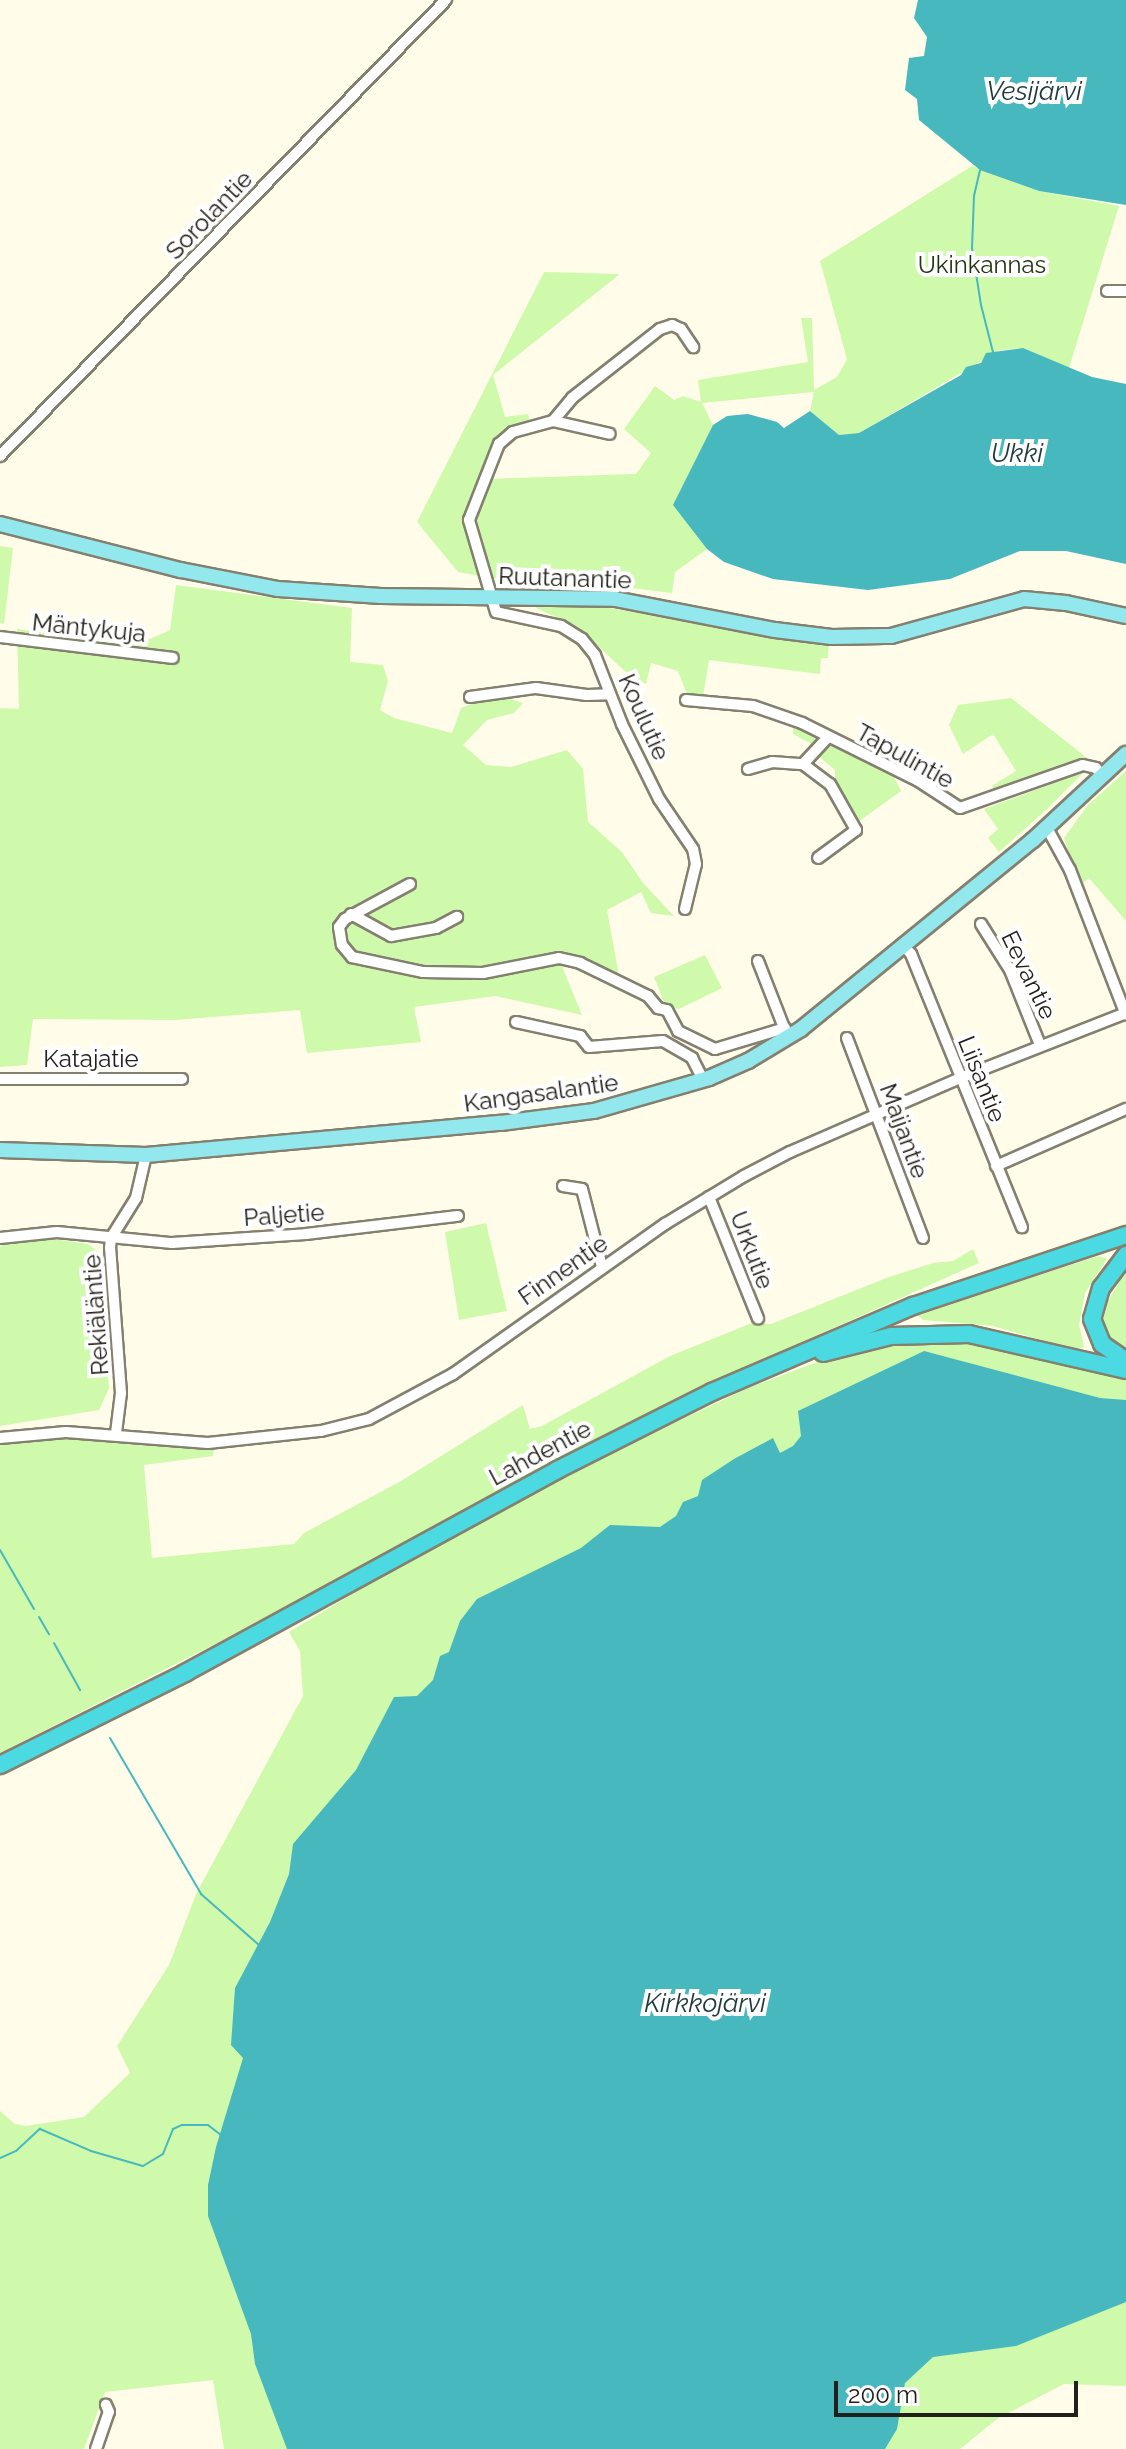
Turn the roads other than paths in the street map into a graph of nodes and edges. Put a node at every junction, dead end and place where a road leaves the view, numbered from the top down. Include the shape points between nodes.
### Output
1 (446, 0) edge
2 (1107, 291) dead end
3 (1126, 291) edge
4 (693, 347) dead end
5 (553, 421) junction
6 (610, 434) dead end
7 (0, 456) edge
8 (0, 524) edge
9 (493, 597) junction
10 (1126, 616) edge
11 (0, 637) edge
12 (173, 658) dead end
13 (610, 694) junction
14 (470, 697) dead end
15 (686, 700) dead end
16 (828, 737) junction
17 (1123, 757) edge
18 (803, 764) junction
19 (748, 769) dead end
20 (1101, 774) junction
21 (1047, 828) junction
22 (818, 858) dead end
23 (410, 884) dead end
24 (685, 909) dead end
25 (351, 914) junction
26 (457, 917) dead end
27 (981, 924) dead end
28 (904, 946) junction
29 (758, 961) dead end
30 (1126, 1014) edge
31 (516, 1022) dead end
32 (787, 1033) junction
33 (847, 1038) dead end
34 (1040, 1045) junction
35 (960, 1078) junction
36 (0, 1079) edge
37 (182, 1079) dead end
38 (703, 1080) junction
39 (1126, 1109) edge
40 (877, 1116) junction
41 (0, 1150) edge
42 (146, 1155) junction
43 (996, 1166) junction
44 (563, 1186) dead end
45 (709, 1197) junction
46 (458, 1216) dead end
47 (1126, 1221) edge
48 (1022, 1227) dead end
49 (1126, 1235) edge
50 (0, 1238) edge
51 (111, 1238) junction
52 (923, 1238) dead end
53 (1126, 1255) edge
54 (602, 1267) junction
55 (1012, 1270) junction
56 (758, 1318) dead end
57 (1126, 1361) edge
58 (1126, 1370) edge
59 (712, 1392) junction
60 (116, 1433) junction
61 (0, 1438) edge
62 (0, 1765) edge
63 (106, 2405) dead end
64 (96, 2449) edge

1 - 7 street, Sorolantie
2 - 3 street
4 - 5 street via 681,329 660,329 601,373
5 - 6 street
5 - 9 street via 513,432 499,444 471,509 471,532
8 - 9 main road, Ruutanantie via 278,589
9 - 10 main road, Ruutanantie via 615,599 775,630 848,638 925,629 1024,599
9 - 13 street, Koulutie via 496,612 561,626 582,639 595,655
11 - 12 street, Mäntykuja
13 - 14 street via 536,688
13 - 24 street, Koulutie via 659,799 693,849 696,864
15 - 16 street, Tapulintie via 753,706
16 - 18 street
16 - 20 street, Tapulintie via 917,780 960,808 1083,765
17 - 20 main road, Kangasalantie
18 - 19 street via 772,762
18 - 22 street via 830,784 856,830
20 - 21 main road, Kangasalantie
21 - 28 main road, Kangasalantie
21 - 30 street via 1070,870
23 - 25 street
25 - 26 street via 391,936 436,928
25 - 32 street via 339,927 342,945 352,957 374,964 483,973 559,958 648,996 667,1010 678,1031 715,1049
27 - 34 street, Eevantie via 1010,970
28 - 32 main road, Kangasalantie
28 - 35 street, Liisantie
29 - 32 street
30 - 34 street, Finnentie
31 - 38 street via 580,1036 589,1047 663,1041 692,1058
32 - 38 main road, Kangasalantie
33 - 40 street, Maijantie
34 - 35 street, Finnentie
35 - 40 street, Finnentie
35 - 43 street, Liisantie
36 - 37 street, Katajatie
38 - 42 main road, Kangasalantie via 624,1105 563,1116
39 - 43 street
40 - 45 street, Finnentie via 790,1152
40 - 52 street, Maijantie
41 - 42 main road, Kangasalantie
42 - 51 street, Rekiäläntie via 136,1198
43 - 48 street, Liisantie
44 - 54 street via 582,1189
45 - 54 street, Finnentie
45 - 56 street, Urkutie
46 - 51 street, Paljetie via 172,1243
47 - 55 highway
49 - 55 highway, Lahdentie
50 - 51 street, Paljetie via 57,1232
51 - 60 street, Rekiäläntie via 121,1393
53 - 57 highway via 1101,1288 1092,1319 1102,1344
54 - 60 street, Finnentie via 453,1374 369,1419 321,1431 208,1443
55 - 59 highway, Lahdentie
58 - 59 highway via 1001,1339 918,1333 846,1346
59 - 62 highway, Lahdentie via 557,1470 185,1673
60 - 61 street, Finnentie
63 - 64 street via 109,2412

